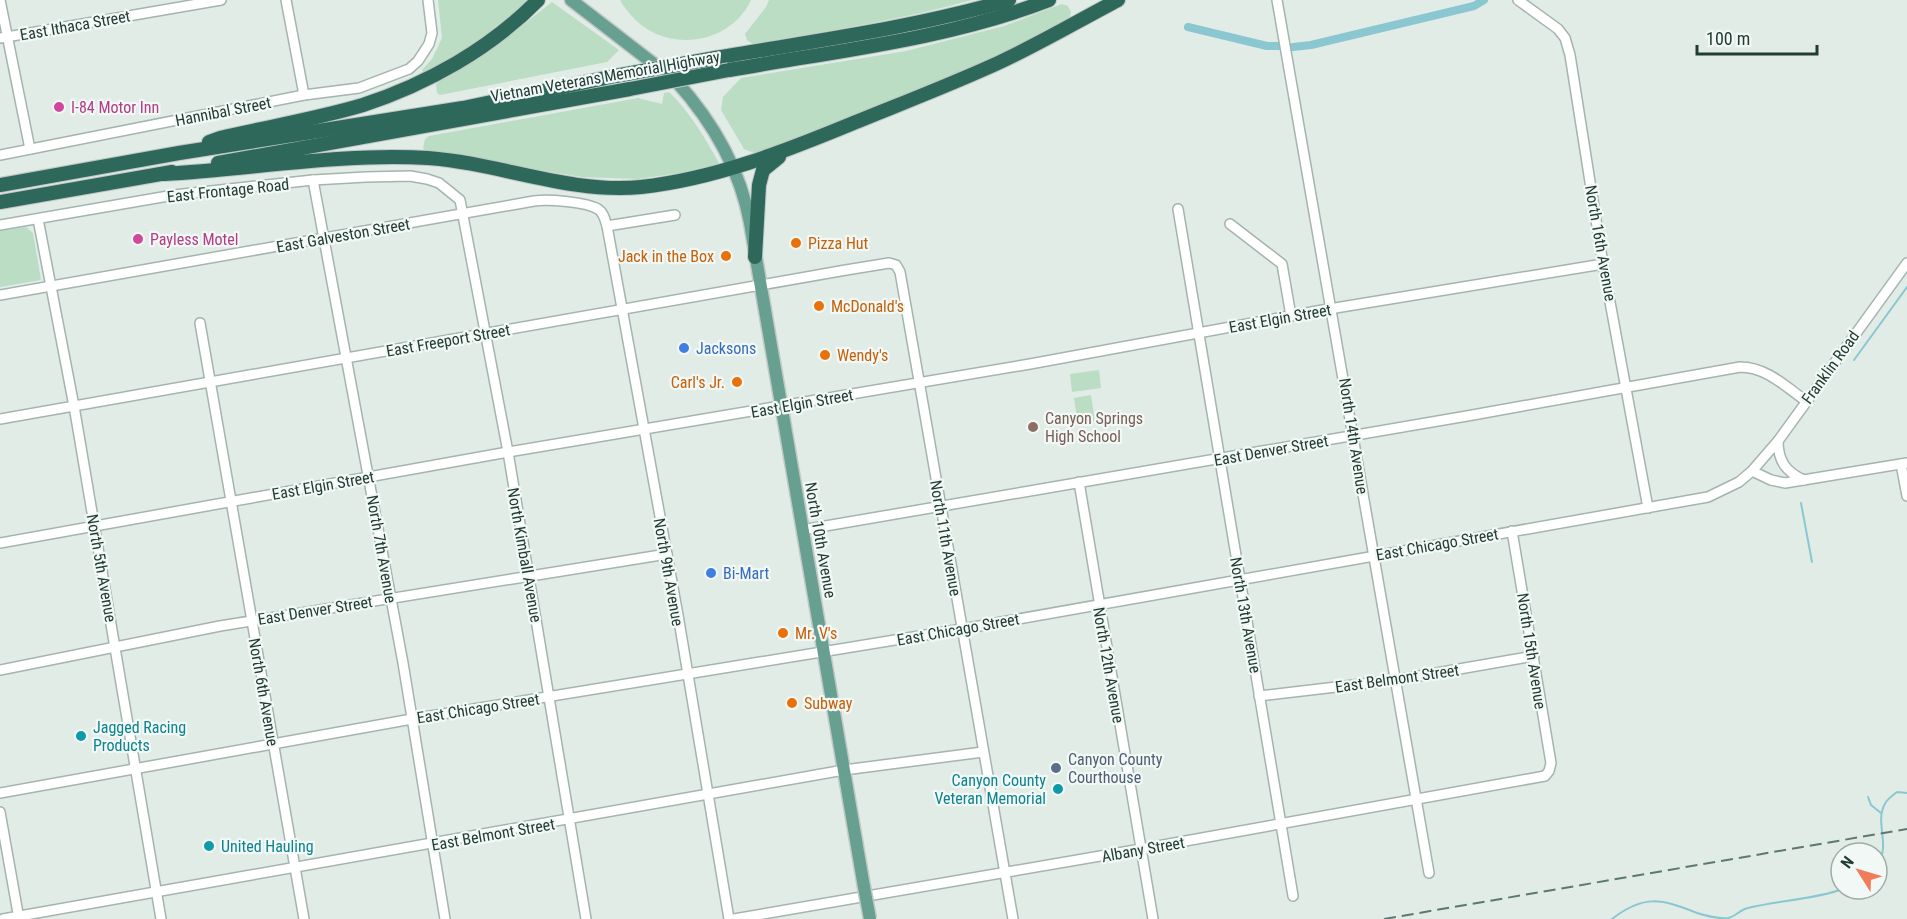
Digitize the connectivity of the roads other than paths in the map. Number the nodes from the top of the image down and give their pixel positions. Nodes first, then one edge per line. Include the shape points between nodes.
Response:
1 (0, 0) edge
2 (221, 0) edge
3 (286, 0) edge
4 (428, 0) edge
5 (538, 0) edge
6 (571, 0) edge
7 (1009, 0) edge
8 (1050, 0) edge
9 (1118, 0) edge
10 (1277, 0) edge
11 (1518, 0) edge
12 (4, 38) edge
13 (304, 95) junction
14 (793, 148) junction
15 (30, 150) junction
16 (179, 153) junction
17 (0, 155) edge
18 (734, 168) junction
19 (164, 174) junction
20 (314, 180) junction
21 (0, 185) edge
22 (454, 194) joint
23 (0, 202) edge
24 (1178, 209) dead end
25 (463, 214) junction
26 (675, 215) dead end
27 (38, 219) junction
28 (1230, 224) dead end
29 (0, 225) edge
30 (607, 226) junction
31 (326, 239) junction
32 (755, 257) junction
33 (1907, 263) edge
34 (1603, 264) junction
35 (896, 265) joint
36 (760, 285) junction
37 (51, 287) junction
38 (0, 295) edge
39 (621, 309) junction
40 (1330, 309) junction
41 (1291, 316) junction
42 (200, 324) dead end
43 (484, 333) junction
44 (1198, 333) junction
45 (346, 358) junction
46 (209, 382) junction
47 (919, 382) junction
48 (1628, 388) junction
49 (1806, 401) junction
50 (74, 406) junction
51 (781, 406) junction
52 (0, 419) edge
53 (643, 429) junction
54 (1354, 436) junction
55 (1778, 441) junction
56 (508, 452) junction
57 (1220, 459) junction
58 (1904, 464) edge
59 (1752, 471) junction
60 (369, 477) junction
61 (1805, 481) junction
62 (1079, 482) junction
63 (1907, 496) edge
64 (231, 501) junction
65 (939, 505) junction
66 (1648, 508) junction
67 (95, 526) junction
68 (802, 530) junction
69 (1512, 531) junction
70 (0, 543) edge
71 (667, 554) junction
72 (1373, 555) junction
73 (529, 576) junction
74 (1240, 578) junction
75 (390, 597) junction
76 (1098, 603) junction
77 (252, 620) junction
78 (962, 629) junction
79 (116, 648) junction
80 (823, 652) junction
81 (1534, 656) junction
82 (0, 670) edge
83 (687, 673) junction
84 (1396, 680) junction
85 (1259, 696) junction
86 (549, 697) junction
87 (412, 719) junction
88 (273, 745) junction
89 (983, 752) junction
90 (135, 769) junction
91 (844, 770) junction
92 (1549, 771) joint
93 (0, 793) edge
94 (708, 795) junction
95 (1417, 800) junction
96 (0, 812) edge
97 (570, 820) junction
98 (1281, 824) junction
99 (433, 844) junction
100 (1141, 849) junction
101 (295, 868) junction
102 (1005, 872) junction
103 (1429, 873) dead end
104 (156, 893) junction
105 (1293, 896) dead end
106 (18, 918) edge
107 (3, 919) edge
108 (161, 919) edge
109 (304, 919) edge
110 (445, 919) edge
111 (586, 919) edge
112 (729, 919) edge
113 (734, 919) edge
114 (870, 919) edge
115 (1013, 919) edge
116 (1153, 919) edge

1 - 12 street
2 - 12 street, East Ithaca Street
3 - 13 street
4 - 13 street, Hannibal Street via 432,33 429,44 409,69 359,88
5 - 16 highway via 480,48 391,95 330,114 220,138
6 - 18 main road, North 10th Avenue via 676,81 711,124
7 - 16 highway, Vietnam Veterans Memorial Highway, bridge via 910,25 615,76 463,108
8 - 19 highway, Vietnam Veterans Memorial Highway, bridge via 935,34
9 - 14 highway via 972,75
10 - 40 street, North 14th Avenue
11 - 34 street, North 16th Avenue via 1565,38
12 - 15 street
13 - 15 street, Hannibal Street
14 - 18 highway
14 - 32 highway via 768,165 760,177
15 - 17 street, Hannibal Street
16 - 21 highway
18 - 19 highway via 676,182 609,188 432,159 390,156
18 - 32 main road, North 10th Avenue via 747,207
19 - 23 highway
20 - 22 street, East Frontage Road via 410,176 439,183
20 - 27 street, East Frontage Road via 174,195
20 - 31 street, North 7th Avenue
22 - 25 street, North Kimball Avenue
24 - 44 street, North 13th Avenue
25 - 30 street, East Galveston Street via 540,200 561,201 597,208
25 - 31 street, East Galveston Street
25 - 43 street, North Kimball Avenue
26 - 30 street
27 - 29 street, East Frontage Road
27 - 37 street, North 5th Avenue
28 - 41 street via 1282,264
30 - 39 street, North 9th Avenue
31 - 37 street, East Galveston Street
31 - 45 street, North 7th Avenue
32 - 36 main road, North 10th Avenue
33 - 49 street, Franklin Road
34 - 40 street, East Elgin Street
34 - 48 street, North 16th Avenue
35 - 36 street, East Freeport Street
35 - 47 street, North 11th Avenue
36 - 39 street, East Freeport Street
36 - 51 main road, North 10th Avenue
37 - 38 street, East Galveston Street
37 - 50 street, North 5th Avenue
39 - 43 street, East Freeport Street
39 - 53 street, North 9th Avenue
40 - 41 street, East Elgin Street
40 - 54 street, North 14th Avenue
41 - 44 street, East Elgin Street
42 - 46 street, North 6th Avenue
43 - 45 street, East Freeport Street
43 - 56 street, North Kimball Avenue
44 - 47 street, East Elgin Street
44 - 57 street, North 13th Avenue
45 - 46 street, East Freeport Street
45 - 60 street, North 7th Avenue
46 - 50 street, East Freeport Street
46 - 64 street, North 6th Avenue
47 - 51 street, East Elgin Street
47 - 65 street, North 11th Avenue
48 - 49 street, East Denver Street via 1740,366 1764,371
48 - 54 street, East Denver Street
48 - 66 street, North 16th Avenue
49 - 55 street, Franklin Road
50 - 52 street, East Freeport Street
50 - 67 street, North 5th Avenue
51 - 53 street, East Elgin Street
51 - 68 main road, North 10th Avenue
53 - 56 street, East Elgin Street
53 - 71 street, North 9th Avenue
54 - 57 street, East Denver Street
54 - 72 street, North 14th Avenue
55 - 59 street, Franklin Road
55 - 61 street via 1778,452 1787,470
56 - 60 street, East Elgin Street
56 - 73 street, North Kimball Avenue
57 - 62 street, East Denver Street
57 - 74 street, North 13th Avenue
58 - 61 street
58 - 63 street
59 - 61 street via 1785,483
59 - 66 street, East Chicago Street via 1708,497
60 - 64 street, East Elgin Street
60 - 75 street, North 7th Avenue
62 - 65 street, East Denver Street
62 - 76 street, North 12th Avenue
64 - 67 street, East Elgin Street
64 - 77 street, North 6th Avenue
65 - 68 street, East Denver Street
65 - 78 street, North 11th Avenue
66 - 69 street, East Chicago Street
67 - 70 street, East Elgin Street
67 - 79 street, North 5th Avenue
68 - 80 main road, North 10th Avenue
69 - 72 street, East Chicago Street
69 - 81 street, North 15th Avenue
71 - 73 street, East Denver Street
71 - 83 street, North 9th Avenue
72 - 74 street, East Chicago Street
72 - 84 street, North 14th Avenue
73 - 75 street, East Denver Street
73 - 86 street, North Kimball Avenue
74 - 76 street, East Chicago Street
74 - 85 street, North 13th Avenue
75 - 77 street, East Denver Street
75 - 87 street, North 7th Avenue
76 - 78 street, East Chicago Street
76 - 100 street, North 12th Avenue
77 - 79 street, East Denver Street
77 - 88 street, North 6th Avenue
78 - 80 street, East Chicago Street
78 - 89 street, North 11th Avenue
79 - 82 street, East Denver Street
79 - 90 street, North 5th Avenue
80 - 83 street, East Chicago Street
80 - 91 main road, North 10th Avenue
81 - 84 street, East Belmont Street
81 - 92 street, North 15th Avenue
83 - 86 street, East Chicago Street
83 - 94 street, North 9th Avenue
84 - 85 street, East Belmont Street
84 - 95 street, North 14th Avenue
85 - 98 street, North 13th Avenue
86 - 87 street, East Chicago Street
86 - 97 street, North Kimball Avenue
87 - 88 street, East Chicago Street
87 - 99 street, North 7th Avenue
88 - 90 street, East Chicago Street
88 - 101 street, North 6th Avenue
89 - 91 street, East Belmont Street
89 - 102 street, North 11th Avenue
90 - 93 street, East Chicago Street
90 - 104 street, North 5th Avenue
91 - 94 street, East Belmont Street
91 - 114 main road, North 10th Avenue, bridge
92 - 95 street, Albany Street via 1545,776
94 - 97 street, East Belmont Street
94 - 112 street, North 9th Avenue
95 - 98 street, Albany Street
95 - 103 street, North 14th Avenue
96 - 106 street
97 - 99 street, East Belmont Street
97 - 111 street, North Kimball Avenue
98 - 100 street, Albany Street
98 - 105 street, North 13th Avenue
99 - 101 street, East Belmont Street
99 - 110 street, North 7th Avenue
100 - 102 street, Albany Street
100 - 116 street, North 12th Avenue
101 - 104 street, East Belmont Street
101 - 109 street, North 6th Avenue
102 - 113 street, Albany Street
102 - 115 street, North 11th Avenue
104 - 106 street, East Belmont Street
104 - 108 street, North 5th Avenue
106 - 107 street, East Belmont Street

